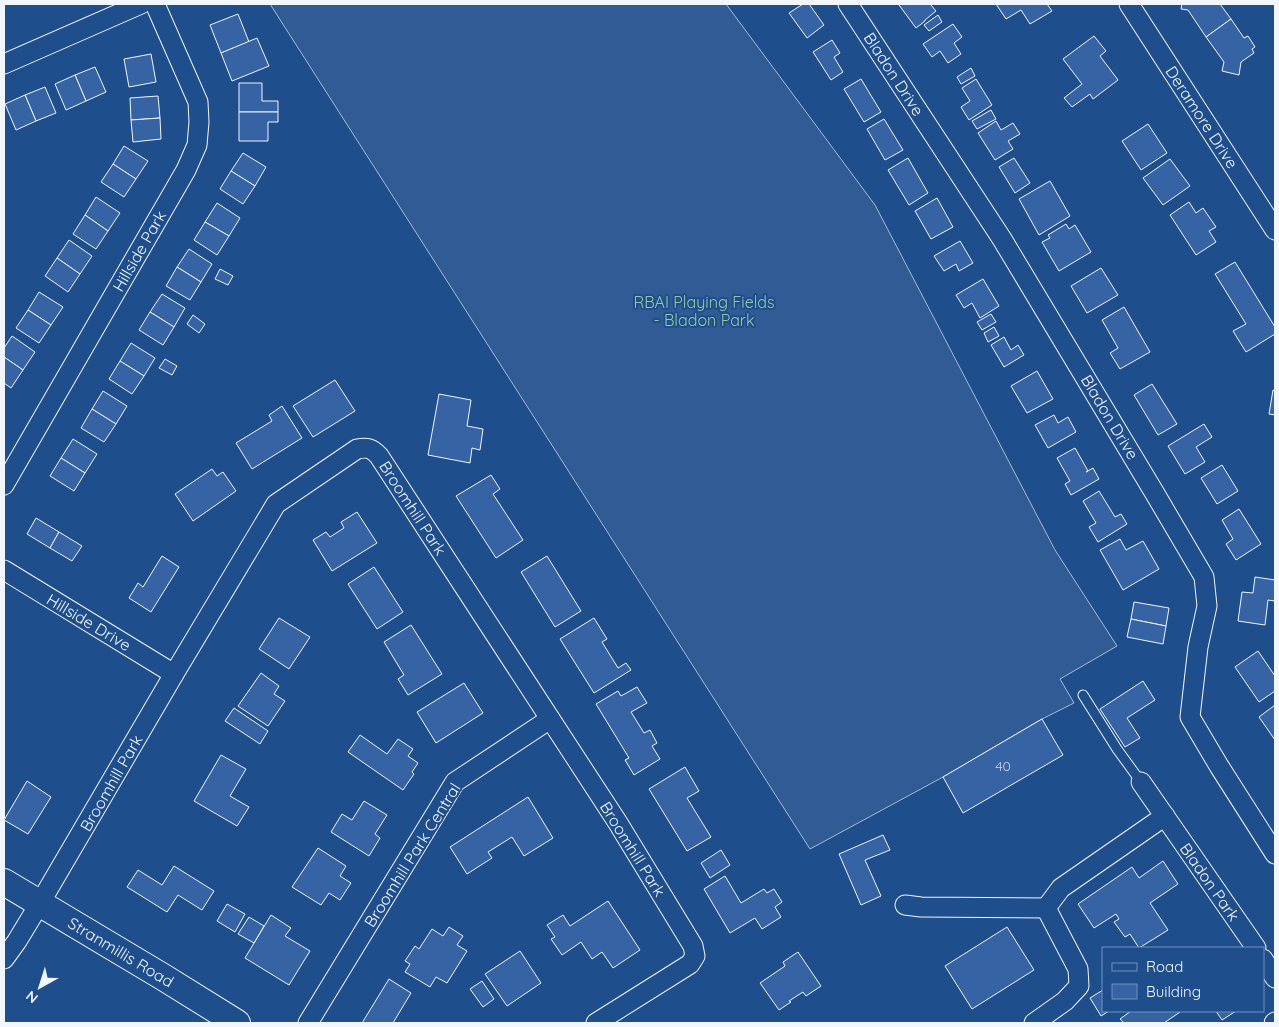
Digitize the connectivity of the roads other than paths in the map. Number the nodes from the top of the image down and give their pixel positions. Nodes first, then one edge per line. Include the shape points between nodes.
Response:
1 (141, 4) edge
2 (155, 4) edge
3 (848, 4) edge
4 (1129, 4) edge
5 (4, 64) edge
6 (1275, 230) edge
7 (4, 485) edge
8 (4, 570) edge
9 (174, 674) junction
10 (1083, 695) dead end
11 (550, 719) junction
12 (1141, 782) joint
13 (1165, 816) junction
14 (1275, 854) edge
15 (4, 882) edge
16 (40, 903) junction
17 (905, 905) dead end
18 (1046, 908) junction
19 (1255, 947) edge
20 (4, 958) edge
21 (1264, 961) edge
22 (1275, 978) edge
23 (237, 1023) edge
24 (308, 1023) edge
25 (596, 1023) edge
26 (1034, 1023) edge

1 - 5 street
2 - 7 street, Hillside Park via 198,102 200,122 196,146 186,170
3 - 14 street, Bladon Drive via 1002,239 1204,577 1207,606 1198,647 1190,717
4 - 6 street, Deramore Drive
8 - 9 street, Hillside Drive
9 - 11 street, Broomhill Park via 276,504 357,449 365,447 373,449 379,456
9 - 16 street, Broomhill Park
10 - 12 lane
11 - 24 street, Broomhill Park Central via 455,782
11 - 25 street, Broomhill Park via 688,937 695,956 690,964
12 - 13 street, Bladon Park
13 - 18 street via 1061,888
13 - 19 street, Bladon Park
15 - 16 street, Stranmillis Road
16 - 20 street, Broomhill Park
16 - 23 street, Stranmillis Road
17 - 18 street
18 - 26 street via 1078,969 1079,986 1065,1001
21 - 22 street

